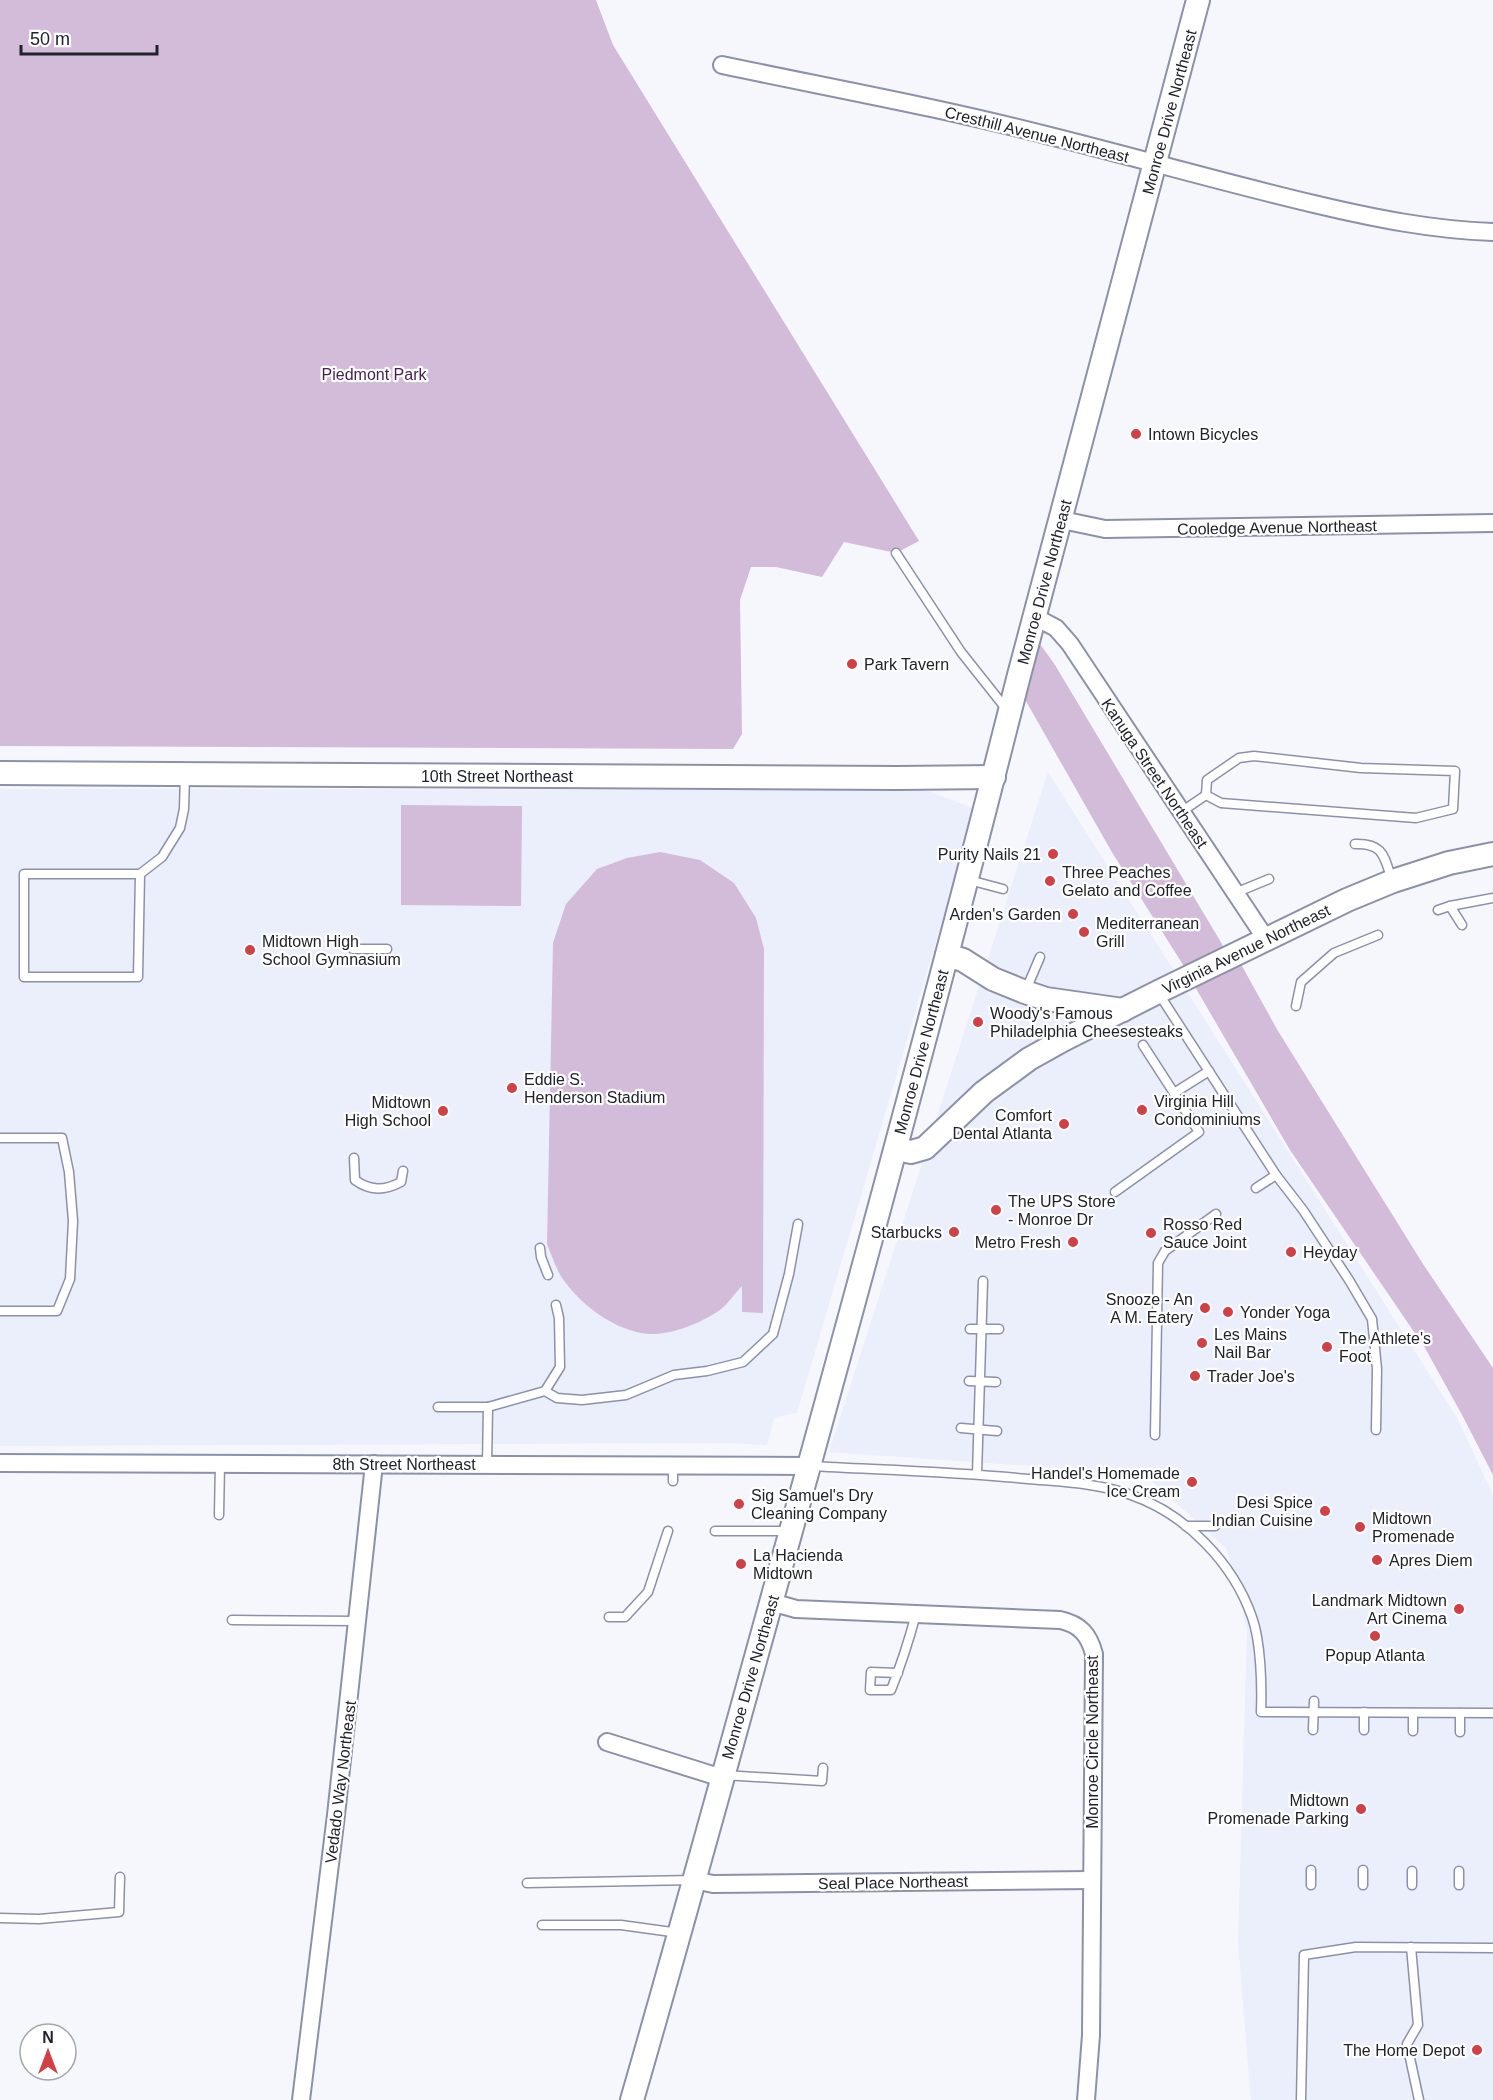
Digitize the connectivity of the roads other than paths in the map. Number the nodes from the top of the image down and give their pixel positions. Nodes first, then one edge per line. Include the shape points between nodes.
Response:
1 (1198, 0) edge
2 (722, 65) dead end
3 (1155, 163) junction
4 (1493, 232) edge
5 (1062, 520) junction
6 (1493, 523) edge
7 (896, 553) dead end
8 (1035, 617) junction
9 (1009, 713) junction
10 (0, 773) edge
11 (185, 775) junction
12 (994, 777) junction
13 (1206, 795) junction
14 (1181, 812) junction
15 (1356, 844) dead end
16 (1493, 854) edge
17 (140, 874) junction
18 (967, 879) junction
19 (1269, 879) dead end
20 (1393, 880) junction
21 (1003, 889) dead end
22 (1235, 893) junction
23 (1493, 898) edge
24 (1450, 906) junction
25 (1438, 910) dead end
26 (1462, 925) dead end
27 (1378, 935) dead end
28 (1266, 939) junction
29 (353, 949) dead end
30 (387, 949) dead end
31 (947, 955) junction
32 (1040, 957) dead end
33 (1025, 992) junction
34 (1158, 992) junction
35 (1296, 1006) dead end
36 (1123, 1010) junction
37 (1143, 1045) dead end
38 (1209, 1071) junction
39 (1174, 1093) junction
40 (0, 1138) edge
41 (896, 1149) junction
42 (354, 1158) dead end
43 (403, 1171) dead end
44 (1276, 1175) junction
45 (1256, 1188) dead end
46 (1115, 1192) dead end
47 (1216, 1214) dead end
48 (798, 1224) dead end
49 (540, 1248) dead end
50 (548, 1275) dead end
51 (983, 1281) dead end
52 (556, 1305) dead end
53 (0, 1311) edge
54 (970, 1329) dead end
55 (981, 1329) junction
56 (999, 1329) dead end
57 (969, 1381) dead end
58 (980, 1381) junction
59 (996, 1382) dead end
60 (545, 1391) junction
61 (438, 1407) dead end
62 (488, 1407) junction
63 (961, 1428) dead end
64 (980, 1430) junction
65 (1376, 1430) dead end
66 (997, 1431) dead end
67 (1155, 1435) dead end
68 (0, 1463) edge
69 (220, 1464) junction
70 (374, 1464) junction
71 (488, 1465) junction
72 (809, 1466) junction
73 (977, 1474) junction
74 (219, 1515) dead end
75 (1186, 1526) junction
76 (1215, 1526) dead end
77 (668, 1531) dead end
78 (715, 1532) dead end
79 (791, 1532) junction
80 (771, 1602) junction
81 (916, 1614) junction
82 (609, 1617) dead end
83 (232, 1620) dead end
84 (358, 1622) junction
85 (898, 1673) dead end
86 (1314, 1701) dead end
87 (1314, 1712) junction
88 (1364, 1712) junction
89 (1413, 1713) junction
90 (1460, 1713) junction
91 (1493, 1713) edge
92 (1313, 1730) dead end
93 (1364, 1730) dead end
94 (1413, 1731) dead end
95 (1460, 1732) dead end
96 (607, 1742) dead end
97 (823, 1768) dead end
98 (722, 1777) junction
99 (1311, 1870) dead end
100 (1363, 1870) dead end
101 (1412, 1871) dead end
102 (1459, 1871) dead end
103 (120, 1876) dead end
104 (694, 1880) junction
105 (1092, 1880) junction
106 (527, 1883) dead end
107 (1311, 1885) dead end
108 (1363, 1885) dead end
109 (1412, 1885) dead end
110 (1459, 1885) dead end
111 (0, 1918) edge
112 (542, 1925) dead end
113 (679, 1933) junction
114 (1411, 1947) junction
115 (1493, 1948) edge
116 (631, 2099) edge
117 (301, 2100) edge
118 (1086, 2100) edge
119 (1301, 2100) edge
120 (1419, 2100) edge

1 - 3 main road, Monroe Drive Northeast
2 - 3 street, Cresthill Avenue Northeast via 964,116
3 - 4 street, Cresthill Avenue Northeast via 1368,216
3 - 5 main road, Monroe Drive Northeast
5 - 6 street, Cooledge Avenue Northeast via 1106,530
5 - 8 main road, Monroe Drive Northeast
7 - 9 lane via 961,651
8 - 9 main road, Monroe Drive Northeast
8 - 14 street, Kanuga Street Northeast via 1056,628 1070,644
9 - 12 main road, Monroe Drive Northeast
10 - 11 main road, 10th Street Northeast
11 - 12 main road, 10th Street Northeast
11 - 17 lane via 180,828 162,857
12 - 18 main road, Monroe Drive Northeast
13 - 13 lane via 1221,803 1416,818 1453,809 1455,771 1361,768 1254,756 1239,759 1207,780
13 - 14 lane
14 - 22 street, Kanuga Street Northeast
15 - 20 lane via 1375,846 1383,853
16 - 20 main road, Virginia Avenue Northeast
17 - 17 lane via 24,874 24,977 138,977
18 - 21 lane
18 - 31 main road, Monroe Drive Northeast
19 - 22 lane
20 - 28 main road, Virginia Avenue Northeast
22 - 28 street, Kanuga Street Northeast
23 - 24 lane
24 - 25 lane
24 - 26 lane
27 - 35 lane via 1334,953 1302,982
28 - 34 main road, Virginia Avenue Northeast
29 - 30 lane
31 - 33 main road
31 - 41 main road, Monroe Drive Northeast
32 - 33 lane
33 - 36 main road via 1046,999
34 - 36 main road, Virginia Avenue Northeast
34 - 38 lane
36 - 41 main road, Virginia Avenue Northeast via 1029,1059 984,1092 925,1148 911,1152
37 - 39 lane
38 - 39 lane
38 - 44 lane
39 - 46 lane via 1198,1132
40 - 53 lane via 62,1138 73,1221 70,1279 57,1311
41 - 72 main road, Monroe Drive Northeast
42 - 43 lane via 354,1180 366,1188 390,1188 401,1182
44 - 45 lane
44 - 65 lane via 1346,1274 1372,1319 1377,1369
47 - 67 lane via 1165,1251 1158,1263
48 - 60 lane via 773,1334 743,1362 674,1375 626,1395 582,1400 557,1398
49 - 50 lane
51 - 55 lane
52 - 60 lane via 560,1367
54 - 55 lane
55 - 56 lane
55 - 58 lane
57 - 58 lane
58 - 59 lane
58 - 64 lane
60 - 62 lane
61 - 62 lane
62 - 71 lane
63 - 64 lane
64 - 66 lane
64 - 73 lane
68 - 69 street, 8th Street Northeast
69 - 70 street, 8th Street Northeast
69 - 74 lane
70 - 71 street, 8th Street Northeast
70 - 84 street, Vedado Way Northeast
71 - 72 street, 8th Street Northeast via 673,1473
72 - 73 lane
72 - 79 main road, Monroe Drive Northeast
73 - 75 lane via 1086,1484 1132,1495 1175,1516
75 - 76 lane
75 - 87 lane via 1210,1546 1236,1583 1253,1618 1260,1659 1261,1712
77 - 82 lane via 648,1593 625,1617
78 - 79 lane
79 - 80 main road, Monroe Drive Northeast
80 - 81 street, Monroe Circle Northeast via 796,1609
80 - 98 main road, Monroe Drive Northeast
81 - 85 lane
81 - 105 street, Monroe Circle Northeast via 1060,1620 1081,1628 1091,1641
83 - 84 lane
84 - 117 street, Vedado Way Northeast
86 - 87 lane
87 - 88 lane
87 - 92 lane
88 - 89 lane
88 - 93 lane
89 - 90 lane
89 - 94 lane
90 - 91 lane
90 - 95 lane
96 - 98 street
97 - 98 lane via 822,1784
98 - 104 main road, Monroe Drive Northeast
99 - 107 lane
100 - 108 lane
101 - 109 lane
102 - 110 lane
103 - 111 lane via 119,1912
104 - 105 street, Seal Place Northeast via 713,1884
104 - 106 lane
104 - 113 main road, Monroe Drive Northeast
105 - 118 street, Monroe Circle Northeast via 1091,2035
112 - 113 lane via 621,1925
113 - 116 main road, Monroe Drive Northeast
114 - 115 lane
114 - 119 lane via 1356,1947 1304,1955
114 - 120 lane via 1418,2025 1407,2044

